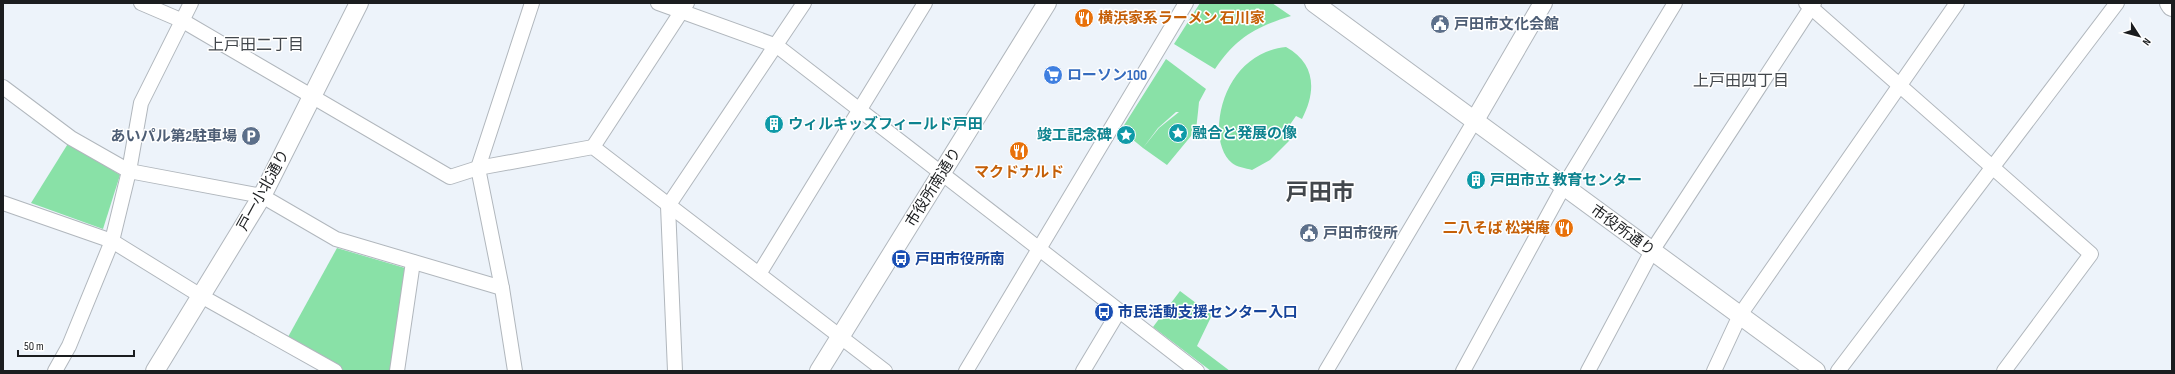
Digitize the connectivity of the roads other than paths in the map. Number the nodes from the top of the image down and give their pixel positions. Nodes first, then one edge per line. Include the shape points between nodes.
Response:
1 (141, 3) edge
2 (191, 3) edge
3 (359, 3) edge
4 (532, 3) edge
5 (658, 3) edge
6 (804, 3) edge
7 (925, 3) edge
8 (1047, 3) edge
9 (1186, 3) edge
10 (1314, 3) edge
11 (1543, 3) edge
12 (1675, 3) edge
13 (1957, 3) edge
14 (2117, 3) edge
15 (2170, 3) edge
16 (1810, 4) edge
17 (2172, 6) edge
18 (685, 7) edge
19 (183, 21) junction
20 (777, 46) junction
21 (1899, 85) junction
22 (3, 87) edge
23 (313, 96) junction
24 (860, 111) junction
25 (1475, 120) junction
26 (593, 147) junction
27 (1994, 167) junction
28 (478, 168) junction
29 (129, 171) junction
30 (941, 173) junction
31 (1564, 186) junction
32 (262, 196) junction
33 (3, 203) edge
34 (668, 206) junction
35 (112, 240) junction
36 (1040, 250) junction
37 (1652, 250) junction
38 (413, 262) junction
39 (759, 274) junction
40 (502, 288) junction
41 (202, 296) junction
42 (1119, 311) junction
43 (1740, 315) junction
44 (840, 338) junction
45 (55, 371) edge
46 (155, 371) edge
47 (335, 371) edge
48 (397, 371) edge
49 (515, 371) edge
50 (675, 371) edge
51 (819, 371) edge
52 (885, 371) edge
53 (966, 371) edge
54 (1083, 371) edge
55 (1196, 371) edge
56 (1326, 371) edge
57 (1463, 371) edge
58 (1588, 371) edge
59 (1714, 371) edge
60 (1816, 371) edge
61 (1838, 371) edge
62 (2004, 371) edge

1 - 19 street
2 - 19 street
3 - 23 street, 戸一小北通り
4 - 28 street
5 - 18 street
6 - 20 street
7 - 24 street
8 - 30 street, 市役所南通り
9 - 36 street
10 - 25 street, 市役所通り
11 - 25 street
12 - 31 street
13 - 21 street
14 - 27 street
15 - 17 main road
16 - 21 street
16 - 37 street
18 - 20 street
18 - 26 street
19 - 23 street
19 - 29 street via 141,103
20 - 24 street
20 - 34 street
21 - 27 street
21 - 43 street
22 - 29 street via 71,138
23 - 28 street via 450,177
23 - 32 street, 戸一小北通り
24 - 30 street
24 - 39 street
25 - 31 street, 市役所通り
25 - 56 street
26 - 28 street
26 - 34 street
27 - 61 street
27 - 62 street via 2092,254
28 - 40 street
29 - 32 street
29 - 35 street
30 - 36 street
30 - 44 street, 市役所南通り
31 - 37 street, 市役所通り
31 - 57 street
32 - 38 street via 336,239
32 - 41 street, 戸一小北通り
33 - 35 street
34 - 39 street
34 - 50 street
35 - 41 street
35 - 45 street via 69,346
36 - 42 street
36 - 53 street
37 - 43 street, 市役所通り
37 - 58 street
38 - 40 street
38 - 48 street
39 - 44 street
40 - 49 street
41 - 46 street, 戸一小北通り
41 - 47 street
42 - 54 street
42 - 55 street
43 - 59 street
43 - 60 street, 市役所通り
44 - 51 street, 市役所南通り
44 - 52 street

